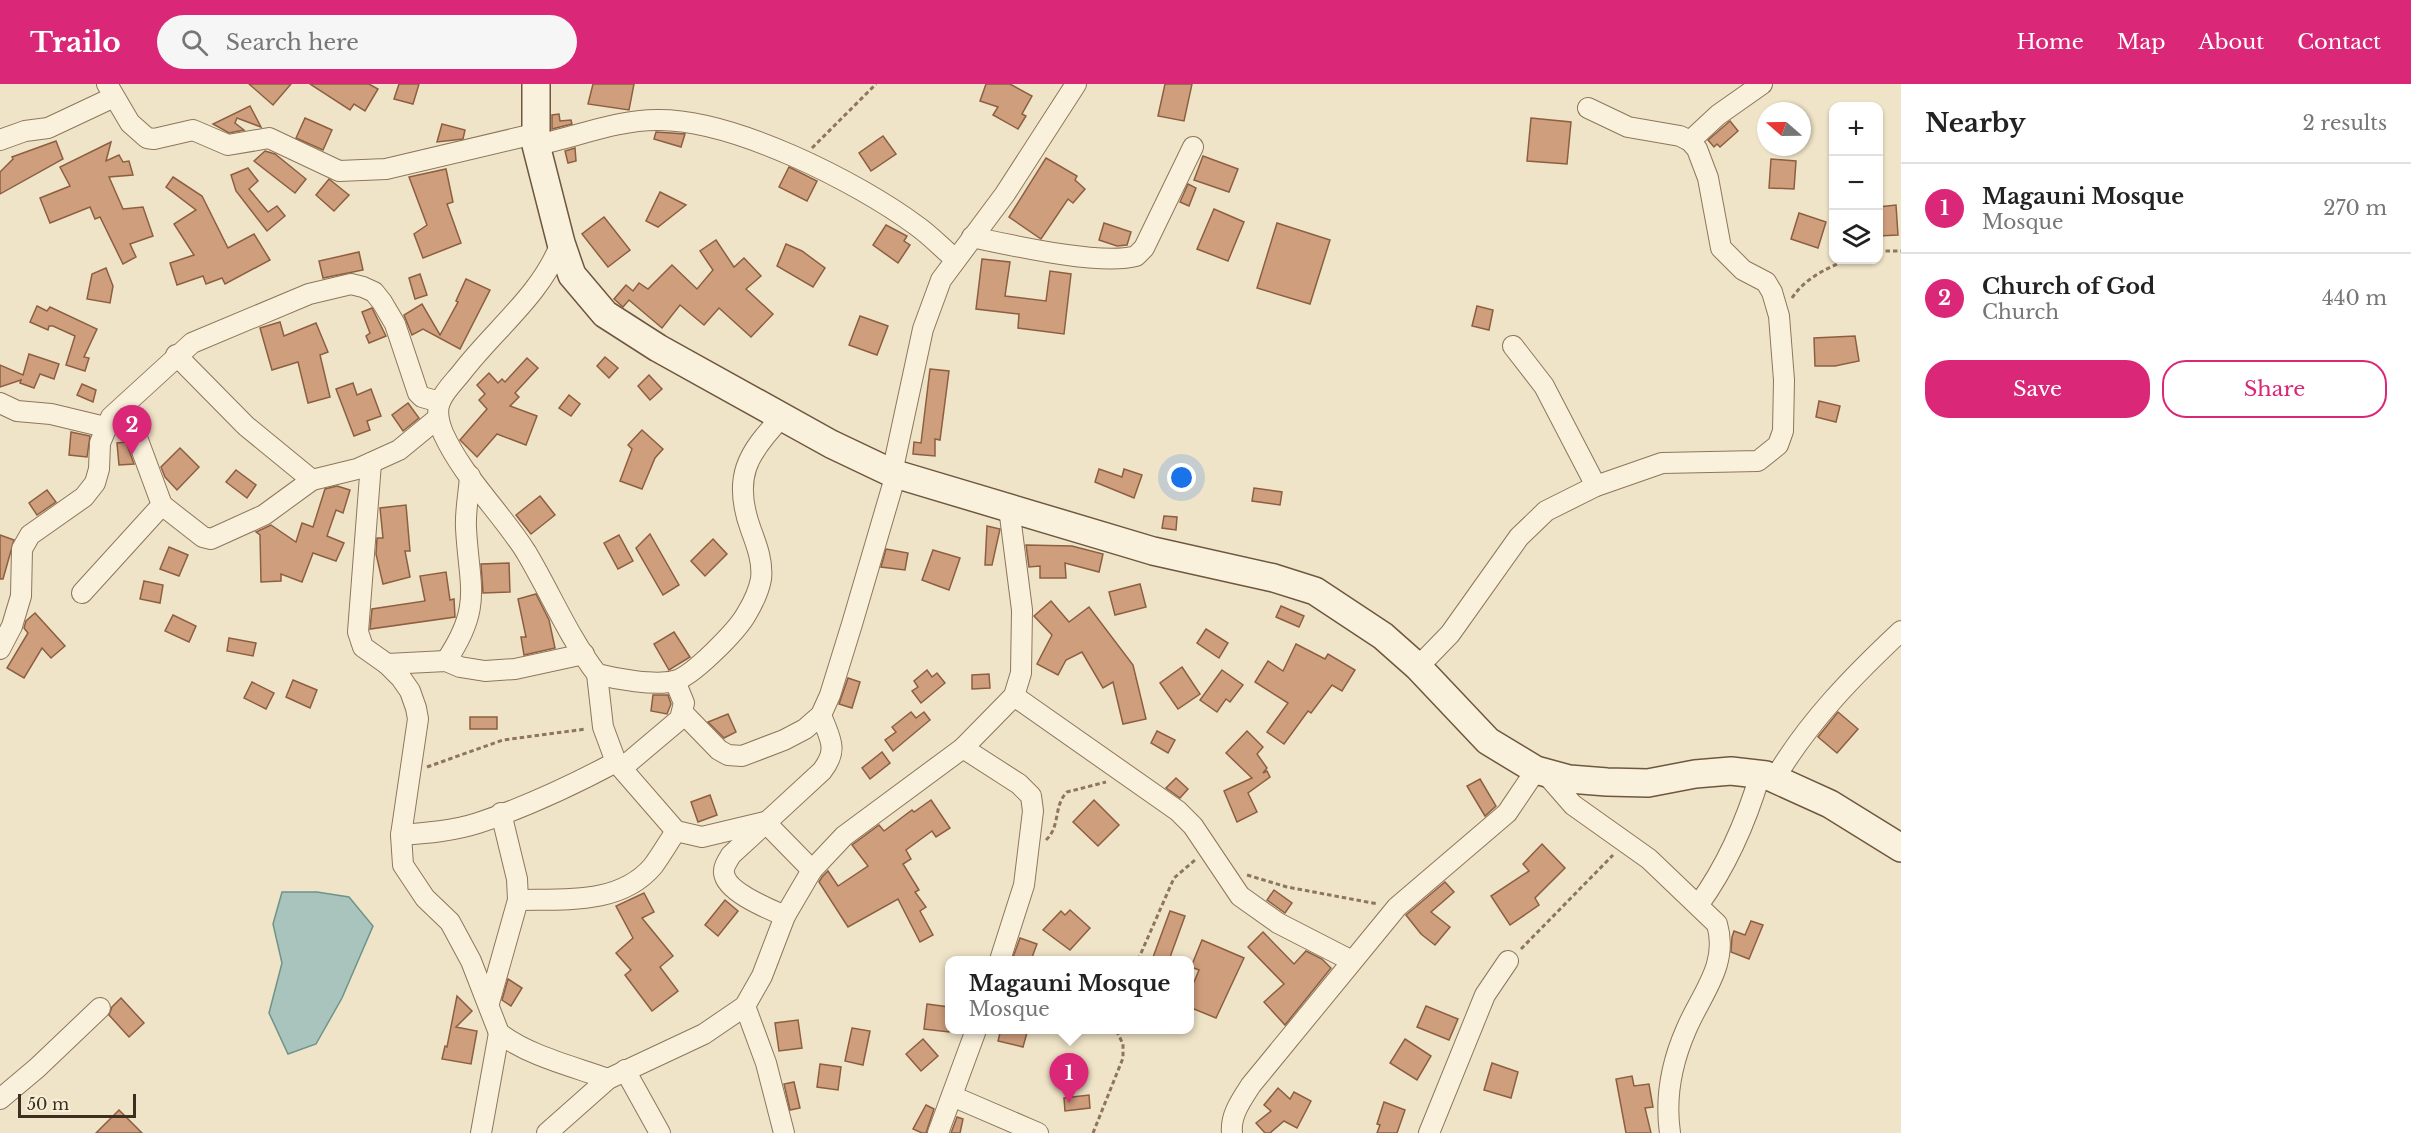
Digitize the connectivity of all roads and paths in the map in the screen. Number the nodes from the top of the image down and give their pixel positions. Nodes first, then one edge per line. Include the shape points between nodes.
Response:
1 (536, 84) edge
2 (876, 84) edge
3 (1076, 84) edge
4 (1762, 84) edge
5 (111, 90) edge
6 (1588, 108) dead end
7 (0, 140) edge
8 (535, 140) junction
9 (1690, 141) junction
10 (1193, 147) dead end
11 (801, 160) junction
12 (972, 237) junction
13 (561, 243) junction
14 (1883, 251) edge
15 (1901, 251) edge
16 (955, 259) junction
17 (1837, 264) edge
18 (1779, 316) junction
19 (1513, 346) dead end
20 (176, 355) junction
21 (0, 403) edge
22 (124, 405) junction
23 (439, 410) junction
24 (783, 416) junction
25 (105, 427) junction
26 (371, 463) junction
27 (894, 473) junction
28 (470, 476) junction
29 (312, 480) junction
30 (1596, 486) junction
31 (162, 505) junction
32 (1009, 508) junction
33 (82, 593) dead end
34 (1901, 631) edge
35 (0, 649) edge
36 (584, 654) junction
37 (446, 661) junction
38 (387, 664) junction
39 (1418, 667) junction
40 (597, 674) junction
41 (675, 681) junction
42 (1014, 696) junction
43 (683, 712) junction
44 (821, 715) junction
45 (603, 727) junction
46 (963, 748) junction
47 (619, 765) junction
48 (1122, 771) junction
49 (1540, 772) junction
50 (409, 775) junction
51 (1767, 777) junction
52 (501, 813) junction
53 (765, 822) junction
54 (676, 831) junction
55 (401, 835) junction
56 (1625, 843) junction
57 (1901, 848) edge
58 (1210, 849) junction
59 (1027, 859) junction
60 (1223, 868) junction
61 (812, 870) junction
62 (518, 900) junction
63 (1699, 904) junction
64 (1397, 907) junction
65 (785, 916) junction
66 (1001, 956) edge
67 (1140, 956) edge
68 (1352, 961) junction
69 (1509, 961) joint
70 (489, 1003) junction
71 (745, 1006) junction
72 (100, 1008) dead end
73 (499, 1033) junction
74 (974, 1034) edge
75 (1118, 1034) edge
76 (616, 1075) junction
77 (952, 1096) junction
78 (0, 1099) edge
79 (1226, 1130) edge
80 (481, 1133) edge
81 (547, 1133) edge
82 (660, 1133) edge
83 (784, 1133) edge
84 (938, 1133) edge
85 (1038, 1133) edge
86 (1093, 1133) edge
87 (1429, 1133) edge
88 (1670, 1133) edge

1 - 8 street
2 - 11 path
3 - 12 street
4 - 9 street via 1718,115
5 - 7 street via 48,128
5 - 8 street via 130,123 147,138 193,130 228,145 269,138 339,171 386,169
6 - 9 street via 1628,127
8 - 11 street via 628,122 678,120 717,128
8 - 13 street
9 - 18 street via 1708,178 1721,248 1743,270 1766,282
10 - 12 street via 1144,248 1136,256 1050,252
11 - 16 street via 918,226
12 - 16 street
13 - 23 street via 543,279 479,350
13 - 24 street via 572,275 604,314
14 - 15 path
16 - 27 street via 930,305
17 - 18 path via 1798,289
18 - 30 street via 1784,431 1778,445 1758,461 1662,463
19 - 30 street via 1544,386
20 - 22 street
20 - 23 street via 192,343 265,311 309,294 351,284 374,292 382,302 395,324 418,393
20 - 29 street via 246,426
21 - 25 street via 17,411 51,414
22 - 25 street
22 - 31 street
23 - 26 street via 399,450
23 - 28 street via 442,432
24 - 27 street
24 - 41 street via 749,456 744,476 743,499 762,563 756,593 747,615 720,645
25 - 35 street via 95,483 84,497 30,536 22,549 21,596
26 - 29 street
26 - 38 street via 358,632 363,647
27 - 32 street
27 - 44 street via 849,634
28 - 36 street via 525,551
28 - 37 street via 465,525 472,593 469,619
29 - 31 street via 264,515 211,539
30 - 39 street via 1530,523 1450,634
31 - 33 street
32 - 39 street via 1153,551 1315,591 1361,620
32 - 42 street via 1022,610 1022,673
34 - 51 street via 1843,686
36 - 37 street via 515,669 484,671
36 - 40 street
37 - 38 street
38 - 50 street via 410,691 416,708 418,720
39 - 49 street via 1488,741
40 - 41 street
40 - 45 street
41 - 43 street via 684,703
42 - 46 street
42 - 48 street
43 - 44 street via 719,750 742,756 784,740
43 - 47 street via 659,738
44 - 53 street via 832,742 832,758
45 - 47 street
45 - 50 path via 503,740
46 - 59 street via 1031,796
46 - 61 street via 844,836
47 - 52 street via 539,802
47 - 54 street
48 - 58 street via 1178,811
48 - 59 path via 1106,783 1067,792 1058,806 1054,831
49 - 51 street via 1569,779 1648,783 1731,771
49 - 56 street via 1573,805
49 - 64 street via 1507,813
50 - 55 street
51 - 57 street via 1830,804
51 - 63 street via 1716,880
52 - 55 street via 448,830
52 - 62 street via 517,879
53 - 54 street via 702,837
53 - 61 street
53 - 65 street via 731,855 724,874 742,894
54 - 62 street via 652,867 625,886 596,898
55 - 70 street via 403,865 425,898 450,921
56 - 63 street
56 - 69 path
58 - 60 street
58 - 67 path via 1174,878
59 - 66 street via 1019,901
60 - 64 path via 1287,887
60 - 68 street via 1240,896 1278,923
61 - 65 street
62 - 70 street
63 - 88 street via 1717,924 1721,955 1716,973 1685,1031 1670,1081
64 - 68 street
65 - 71 street via 762,976
68 - 79 street via 1251,1084
69 - 87 street via 1485,995
70 - 73 street
71 - 76 street via 704,1034
71 - 83 street via 766,1063
72 - 78 street
73 - 76 street via 549,1058
73 - 80 street
74 - 77 street
75 - 86 path via 1123,1058
76 - 81 street
76 - 82 street
77 - 84 street
77 - 85 street

